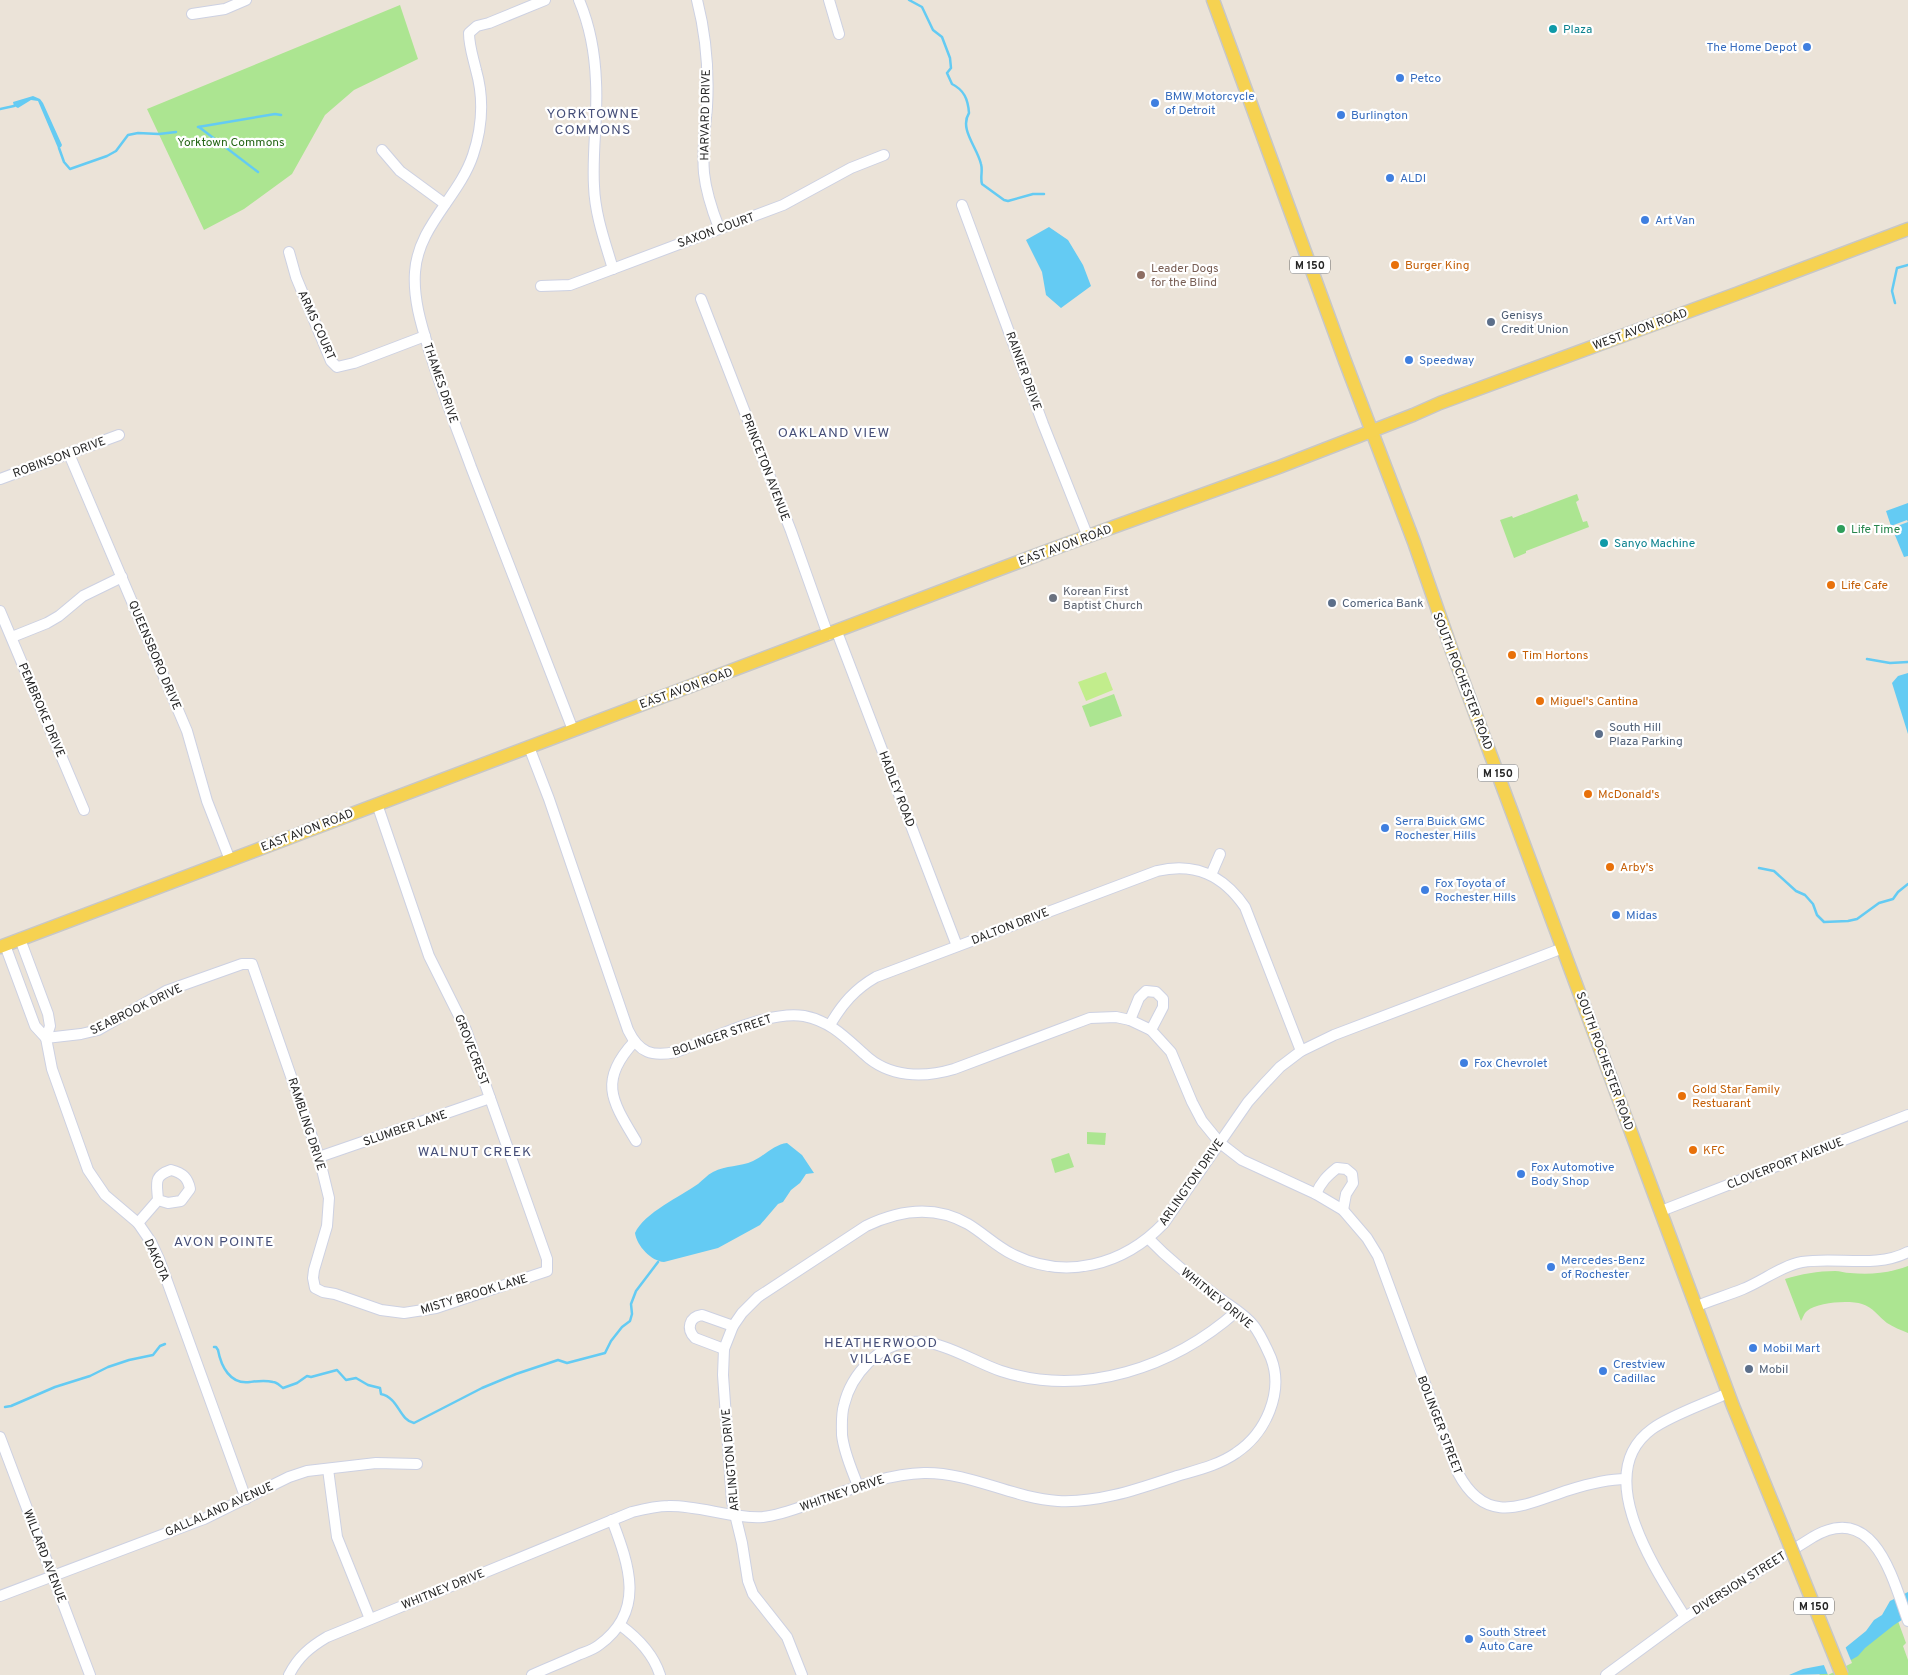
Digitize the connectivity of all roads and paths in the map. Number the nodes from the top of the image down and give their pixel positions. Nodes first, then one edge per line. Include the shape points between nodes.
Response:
1 (246, 0) edge
2 (545, 0) edge
3 (579, 0) edge
4 (697, 0) edge
5 (830, 0) edge
6 (1213, 0) edge
7 (192, 14) dead end
8 (839, 34) dead end
9 (382, 150) dead end
10 (884, 155) dead end
11 (445, 204) junction
12 (962, 205) dead end
13 (719, 228) junction
14 (1908, 229) edge
15 (289, 252) dead end
16 (613, 269) junction
17 (540, 286) dead end
18 (700, 299) dead end
19 (425, 336) junction
20 (1372, 431) junction
21 (119, 435) dead end
22 (69, 454) junction
23 (0, 479) edge
24 (1088, 536) junction
25 (122, 578) junction
26 (0, 611) edge
27 (833, 633) junction
28 (12, 637) junction
29 (572, 730) junction
30 (529, 747) junction
31 (377, 804) junction
32 (84, 810) dead end
33 (1220, 854) dead end
34 (230, 860) junction
35 (1210, 875) junction
36 (20, 939) junction
37 (3, 946) edge
38 (957, 946) junction
39 (1563, 948) junction
40 (252, 964) joint
41 (1130, 1020) junction
42 (830, 1025) junction
43 (1151, 1030) junction
44 (46, 1038) junction
45 (634, 1042) junction
46 (1300, 1050) junction
47 (490, 1098) junction
48 (1908, 1115) edge
49 (636, 1141) dead end
50 (1220, 1143) junction
51 (319, 1157) junction
52 (1316, 1194) junction
53 (158, 1200) dead end
54 (1343, 1210) junction
55 (1661, 1211) junction
56 (138, 1223) junction
57 (1149, 1239) junction
58 (1908, 1252) edge
59 (547, 1271) joint
60 (315, 1288) joint
61 (1697, 1306) junction
62 (1237, 1311) junction
63 (733, 1326) junction
64 (724, 1349) junction
65 (1728, 1393) junction
66 (0, 1437) edge
67 (416, 1464) dead end
68 (328, 1469) junction
69 (1626, 1479) junction
70 (858, 1486) junction
71 (246, 1499) junction
72 (734, 1514) junction
73 (612, 1520) junction
74 (52, 1576) junction
75 (0, 1596) edge
76 (1685, 1617) junction
77 (370, 1619) junction
78 (1908, 1621) edge
79 (620, 1625) junction
80 (90, 1675) edge
81 (288, 1675) edge
82 (532, 1675) edge
83 (660, 1675) edge
84 (802, 1675) edge
85 (1606, 1675) edge
86 (1842, 1675) edge

1 - 7 street via 225,9
2 - 11 street, THAMES DRIVE via 477,26 469,33 480,91 480,124 473,156 462,180
3 - 16 street via 591,38 596,84 593,157 597,212
4 - 13 street, HARVARD DRIVE via 706,43 708,82 704,172
5 - 8 street
6 - 20 main road, SOUTH ROCHESTER ROAD / M 150
9 - 11 street via 400,171
10 - 13 street, SAXON COURT via 851,168 783,205
11 - 19 street, THAMES DRIVE via 421,244 415,270 415,291
12 - 24 street, RAINIER DRIVE
13 - 16 street, SAXON COURT
14 - 20 main road, WEST AVON ROAD
15 - 19 street, ARMS COURT via 331,361 338,366
16 - 17 street, SAXON COURT via 570,285
18 - 27 street, PRINCETON AVENUE
19 - 29 street, THAMES DRIVE via 442,392
20 - 24 main road, EAST AVON ROAD
20 - 39 main road, SOUTH ROCHESTER ROAD / M 150
21 - 22 street, ROBINSON DRIVE
22 - 23 street, ROBINSON DRIVE
22 - 25 street, QUEENSBORO DRIVE
24 - 27 main road, EAST AVON ROAD
25 - 28 street via 82,596 47,623
25 - 34 street, QUEENSBORO DRIVE via 187,731 207,800
26 - 28 street, PEMBROKE DRIVE
27 - 29 main road, EAST AVON ROAD
27 - 38 street, HADLEY ROAD
28 - 32 street, PEMBROKE DRIVE
29 - 30 main road, EAST AVON ROAD
30 - 31 main road, EAST AVON ROAD
30 - 45 street
31 - 34 main road, EAST AVON ROAD
31 - 47 street, GROVECREST via 429,956 466,1030
33 - 35 street
34 - 36 main road, EAST AVON ROAD
35 - 38 street, DALTON DRIVE via 1185,868 1157,871
35 - 46 street, DALTON DRIVE via 1234,892 1245,907
36 - 37 main road, EAST AVON ROAD
36 - 44 street, DAKOTA via 48,1014 50,1026
37 - 44 street, DAKOTA via 35,1026
38 - 42 street, DALTON DRIVE via 860,986
39 - 46 street, ARLINGTON DRIVE
39 - 55 main road, SOUTH ROCHESTER ROAD / M 150
40 - 44 street, SEABROOK DRIVE via 242,964 166,991 98,1030
40 - 51 street, RAMBLING DRIVE
41 - 42 street, BOLINGER STREET via 1090,1018 954,1069 924,1076 895,1071 874,1062
41 - 43 street, BOLINGER STREET
41 - 43 street via 1139,998 1146,991 1156,992 1163,999 1163,1007
42 - 45 street, BOLINGER STREET via 804,1016 776,1016 663,1055 652,1054
43 - 50 street, BOLINGER STREET via 1171,1052 1202,1122
44 - 56 street, DAKOTA via 52,1069 88,1170 105,1195
45 - 49 street via 617,1063 612,1085 615,1101
46 - 50 street, ARLINGTON DRIVE via 1264,1084
47 - 51 street, SLUMBER LANE
47 - 59 street, GROVECREST via 547,1259
48 - 55 street, CLOVERPORT AVENUE
50 - 52 street, BOLINGER STREET via 1242,1160
50 - 57 street, ARLINGTON DRIVE via 1173,1211
51 - 60 street, RAMBLING DRIVE via 330,1198 323,1243 314,1270
52 - 54 street, BOLINGER STREET
52 - 54 street via 1327,1175 1336,1168 1346,1169 1352,1174 1352,1183
53 - 56 street
54 - 69 street, BOLINGER STREET via 1378,1256 1458,1473 1469,1490 1482,1501 1495,1506 1523,1507 1570,1490 1613,1479
55 - 61 main road, SOUTH ROCHESTER ROAD / M 150
56 - 71 street, DAKOTA via 152,1242 159,1259
57 - 62 street, WHITNEY DRIVE via 1169,1260
57 - 63 street, ARLINGTON DRIVE via 1109,1261 1059,1267 1011,1254 968,1224 952,1217 922,1211 894,1214 866,1226 758,1297
58 - 61 street via 1867,1261 1794,1264
59 - 60 street, MISTY BROOK LANE via 436,1308 404,1313 381,1310
61 - 65 main road, SOUTH ROCHESTER ROAD / M 150
62 - 70 street via 1210,1333 1163,1360 1133,1371 1088,1379 1031,1378 984,1365 933,1344 910,1342 897,1345 861,1370 844,1405 842,1438
62 - 70 street, WHITNEY DRIVE via 1253,1325 1268,1352 1276,1377 1275,1394 1269,1413 1250,1442 1226,1460 1128,1492 1077,1501 1037,1498 951,1475 927,1472 894,1476
63 - 64 street, ARLINGTON DRIVE
63 - 64 street via 702,1315 693,1318 689,1324 695,1338
64 - 72 street, ARLINGTON DRIVE via 723,1375
65 - 69 street, DIVERSION STREET via 1653,1428 1642,1437 1628,1464
65 - 86 main road, SOUTH ROCHESTER ROAD / M 150, bridge
66 - 74 street, WILLARD AVENUE
67 - 68 street, GALLALAND AVENUE via 376,1463
68 - 71 street, GALLALAND AVENUE via 289,1477
68 - 77 street via 337,1537
69 - 76 street, DIVERSION STREET via 1629,1504 1637,1528
70 - 72 street, WHITNEY DRIVE via 783,1513 761,1517
71 - 74 street, GALLALAND AVENUE via 204,1519
72 - 73 street, WHITNEY DRIVE via 668,1506 632,1512
72 - 84 street, ARLINGTON DRIVE via 753,1594 787,1637
73 - 77 street, WHITNEY DRIVE
73 - 79 street via 630,1579 628,1600
74 - 75 street, GALLALAND AVENUE
74 - 80 street, WILLARD AVENUE
76 - 78 street, DIVERSION STREET via 1831,1529 1852,1530 1874,1543 1883,1556
76 - 85 street
77 - 81 street, WHITNEY DRIVE via 313,1645
79 - 82 street via 598,1646
79 - 83 street via 645,1647

